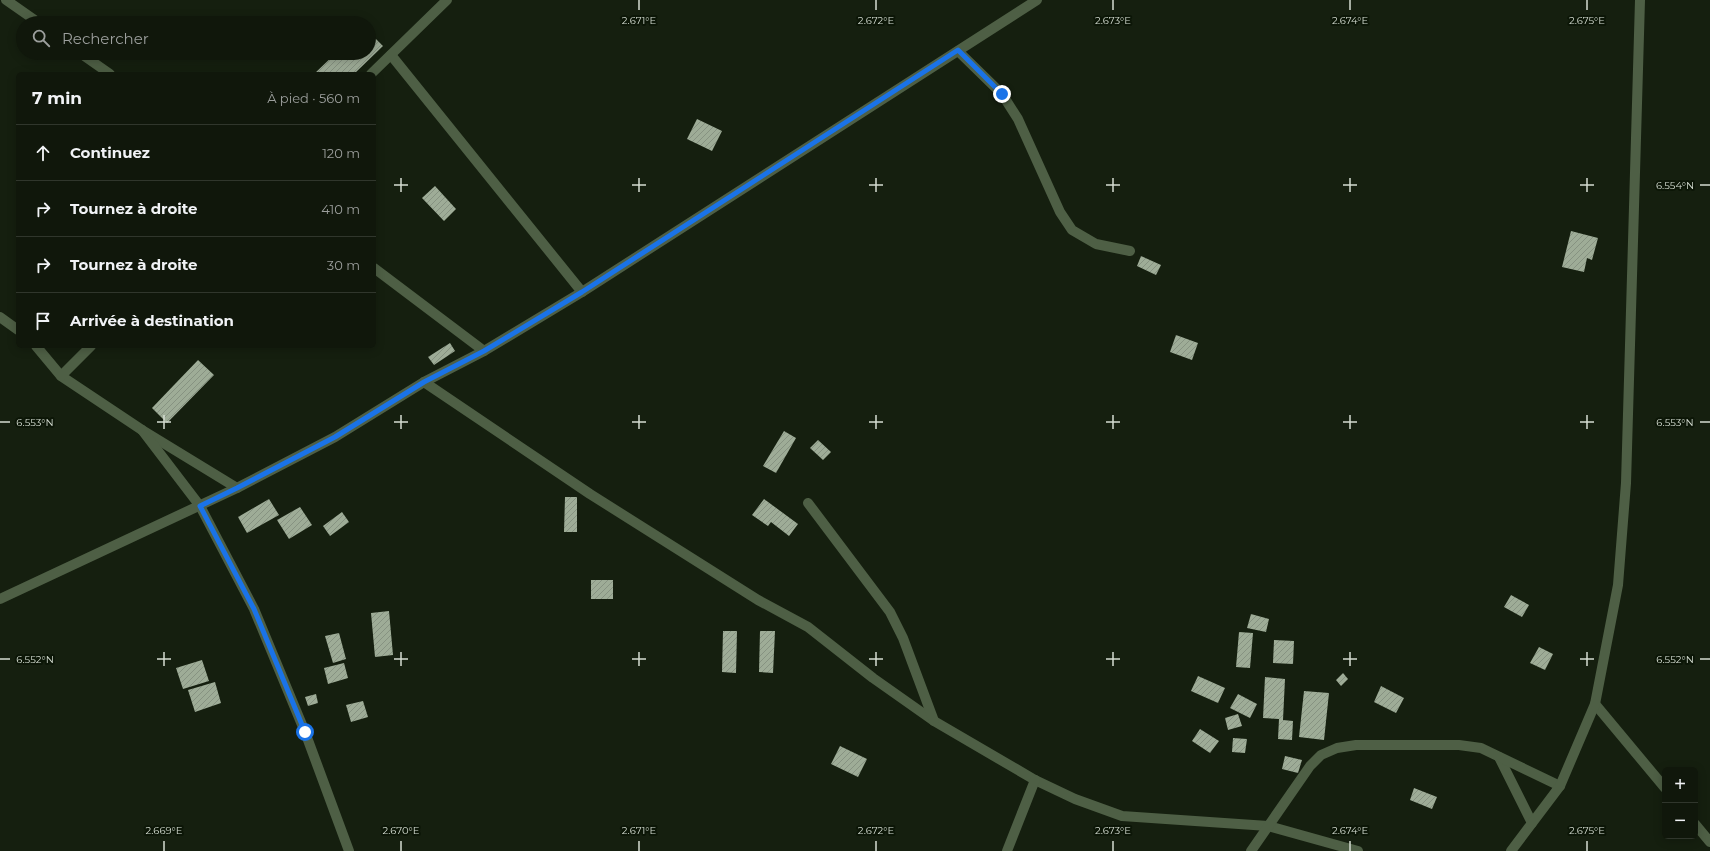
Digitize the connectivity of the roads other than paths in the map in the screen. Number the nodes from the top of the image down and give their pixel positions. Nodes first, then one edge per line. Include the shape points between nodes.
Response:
1 (6, 0) edge
2 (446, 0) edge
3 (1037, 0) edge
4 (1640, 0) edge
5 (28, 16) edge
6 (958, 50) junction
7 (391, 55) junction
8 (90, 60) edge
9 (107, 72) edge
10 (373, 72) edge
11 (1130, 251) dead end
12 (376, 270) edge
13 (582, 292) junction
14 (0, 318) edge
15 (16, 329) edge
16 (38, 348) edge
17 (90, 348) edge
18 (484, 351) junction
19 (61, 376) junction
20 (424, 382) junction
21 (142, 430) junction
22 (237, 488) junction
23 (808, 503) dead end
24 (200, 506) junction
25 (0, 600) edge
26 (1595, 704) junction
27 (934, 721) junction
28 (1499, 757) junction
29 (1034, 780) junction
30 (1662, 784) edge
31 (1560, 786) junction
32 (1532, 823) junction
33 (1268, 826) junction
34 (1698, 828) edge
35 (1710, 842) edge
36 (349, 851) edge
37 (1007, 851) edge
38 (1251, 851) edge
39 (1358, 851) edge
40 (1511, 851) edge

1 - 5 street
2 - 7 street
3 - 6 street
4 - 26 street via 1626,483 1618,584
6 - 11 street via 1002,94 1018,119 1060,212 1072,230 1096,244
6 - 13 street
7 - 10 street
7 - 13 street
8 - 9 street
12 - 18 street
13 - 18 street
14 - 15 street
16 - 19 street
17 - 19 street
18 - 20 street
19 - 21 street
20 - 22 street via 335,437
20 - 27 street via 596,498 758,600 808,627 873,678
21 - 22 street
21 - 24 street
22 - 24 street
23 - 27 street via 890,612 903,638
24 - 25 street
24 - 36 street via 254,609 305,732
26 - 30 street
26 - 31 street
27 - 29 street
28 - 31 street
28 - 32 street
28 - 33 street via 1481,748 1458,745 1356,745 1337,748 1321,756 1310,766
29 - 33 street via 1075,799 1122,816
29 - 37 street
31 - 32 street
32 - 40 street
33 - 38 street
33 - 39 street
34 - 35 street

